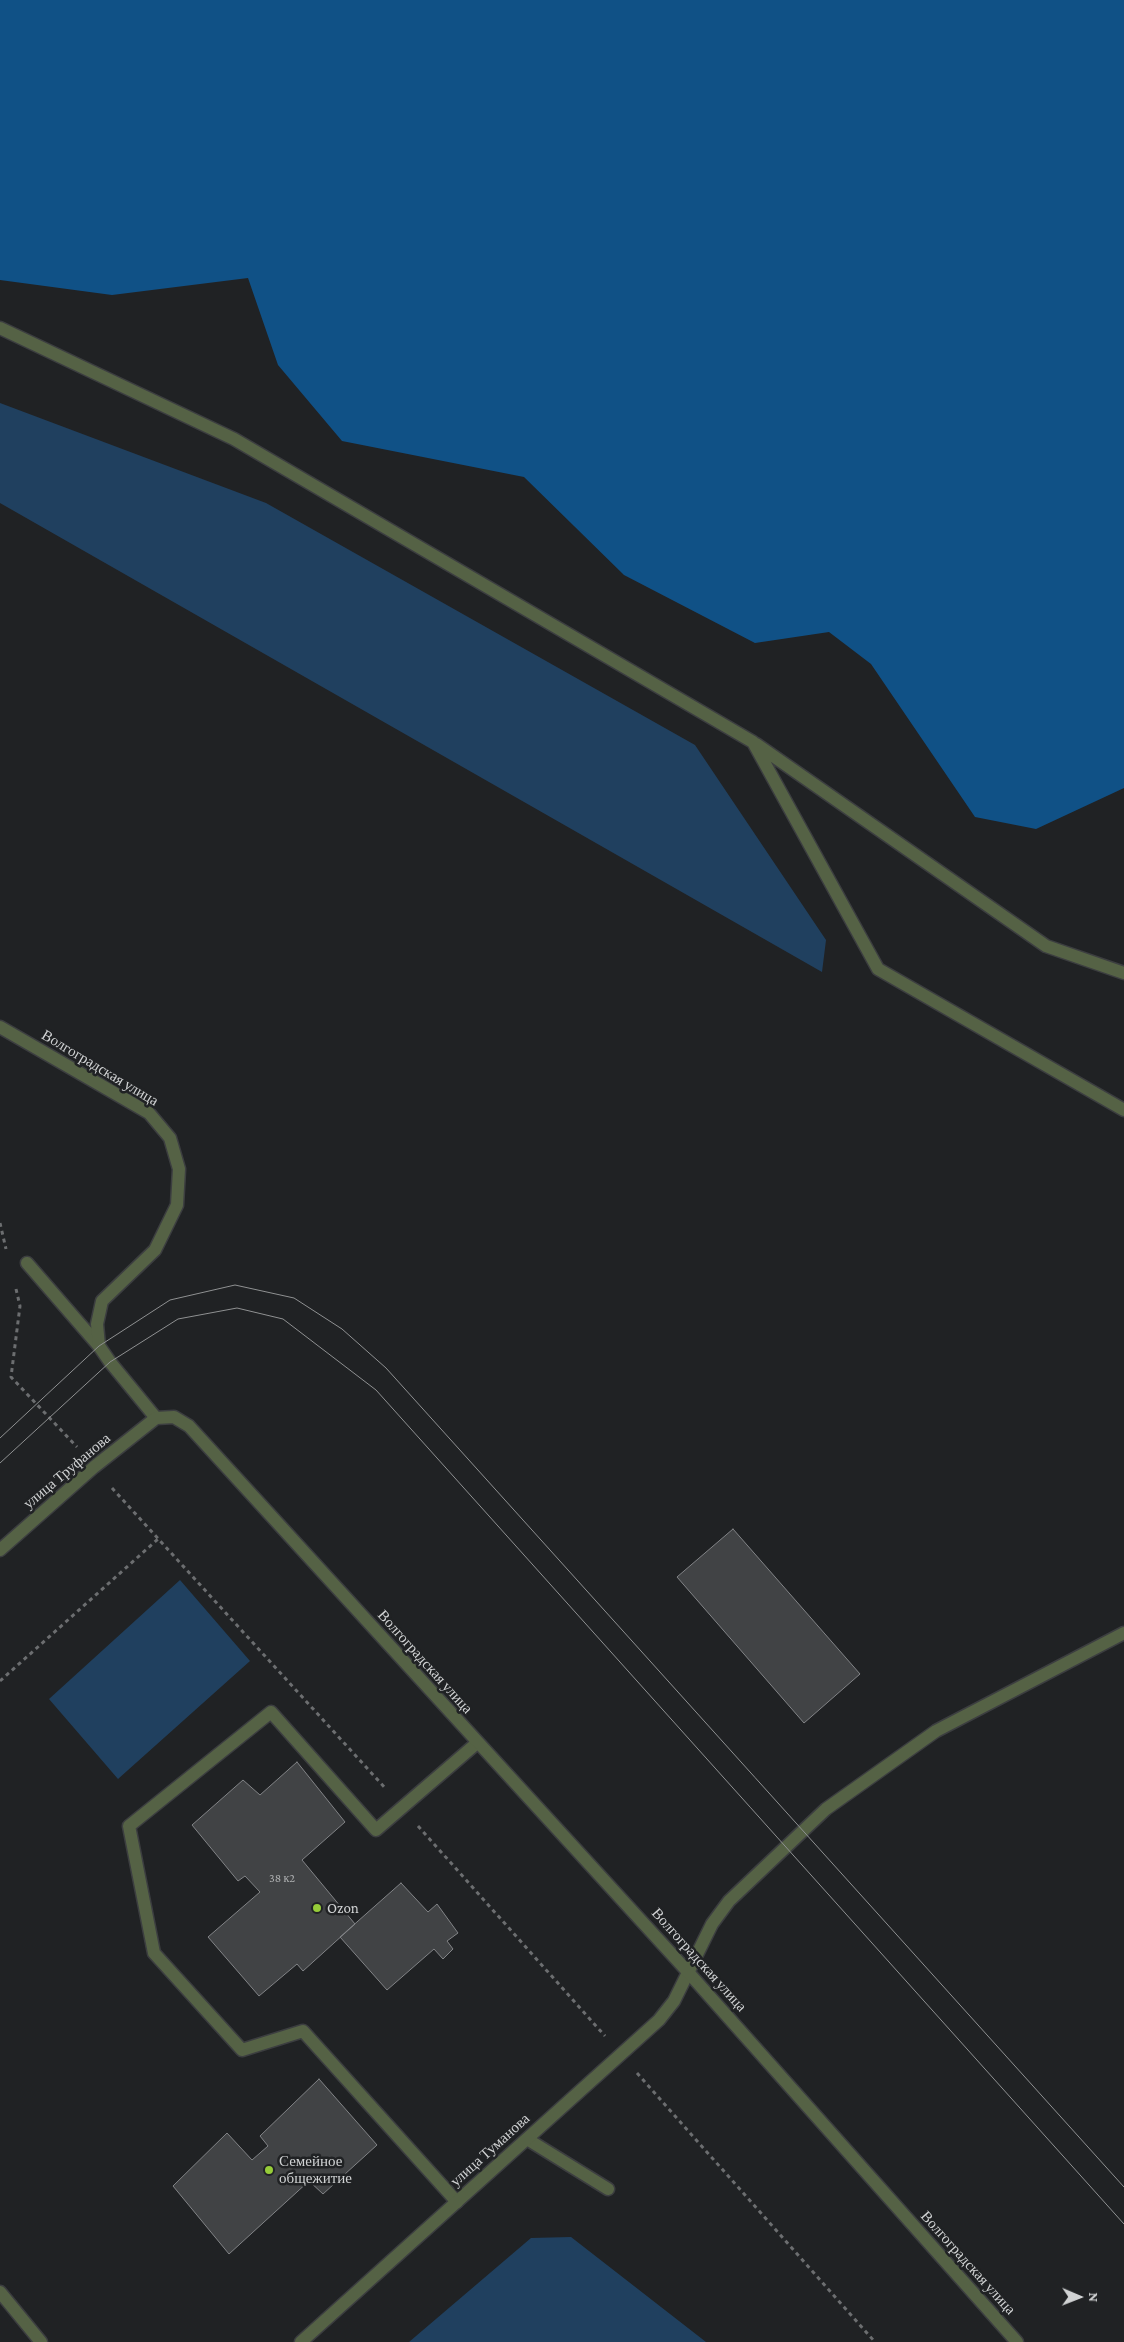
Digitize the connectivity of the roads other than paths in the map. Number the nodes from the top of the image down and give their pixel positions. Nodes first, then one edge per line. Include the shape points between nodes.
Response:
1 (0, 328) edge
2 (754, 742) junction
3 (1124, 973) edge
4 (0, 1028) edge
5 (1124, 1110) edge
6 (27, 1263) dead end
7 (99, 1346) junction
8 (156, 1418) junction
9 (0, 1550) edge
10 (1124, 1633) edge
11 (477, 1743) junction
12 (688, 1972) junction
13 (527, 2139) junction
14 (608, 2189) dead end
15 (457, 2202) junction
16 (0, 2292) edge
17 (41, 2342) edge
18 (301, 2342) edge
19 (1017, 2342) edge

1 - 2 street via 234,439
2 - 3 street via 1046,946
2 - 5 street via 878,970
4 - 7 street, Волгоградская улица via 149,1113 170,1138 178,1170 177,1206 155,1250 102,1301 97,1324
6 - 7 street
7 - 8 street
8 - 9 street, улица Труфанова via 94,1467
8 - 11 street, Волгоградская улица via 174,1417 189,1426
10 - 12 street, улица Туманова via 936,1731 826,1809 728,1901 712,1924
11 - 12 street, Волгоградская улица
11 - 15 street via 376,1830 271,1712 129,1826 154,1953 242,2050 303,2031
12 - 13 street, улица Туманова via 674,2001 659,2020
12 - 19 street, Волгоградская улица
13 - 14 street
13 - 15 street, улица Туманова
15 - 18 street, улица Туманова
16 - 17 street

